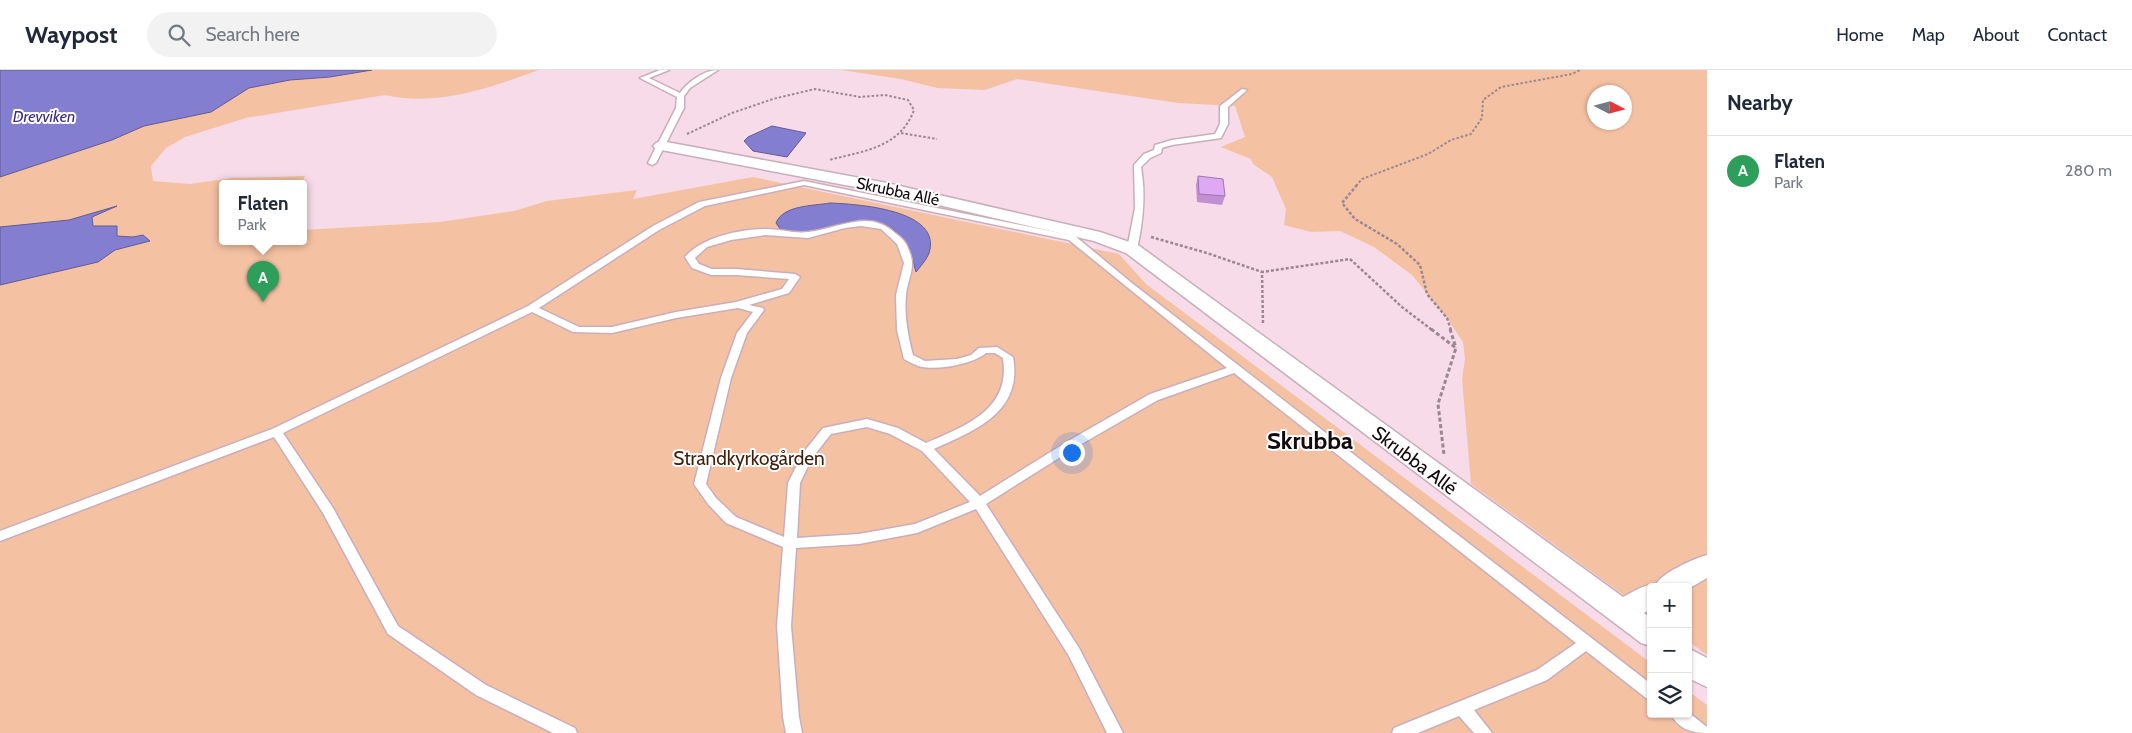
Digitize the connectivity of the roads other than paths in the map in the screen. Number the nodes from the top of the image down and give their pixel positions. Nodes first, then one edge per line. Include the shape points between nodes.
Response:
1 (666, 70) edge
2 (715, 70) edge
3 (1244, 90) dead end
4 (681, 96) junction
5 (656, 154) joint
6 (1134, 241) junction
7 (738, 305) junction
8 (532, 308) junction
9 (1234, 368) junction
10 (276, 432) junction
11 (926, 448) junction
12 (979, 504) junction
13 (0, 536) edge
14 (788, 544) junction
15 (1707, 565) edge
16 (1675, 583) edge
17 (1647, 598) edge
18 (1620, 612) junction
19 (1647, 631) edge
20 (1585, 644) junction
21 (1692, 663) edge
22 (1707, 674) edge
23 (1647, 690) edge
24 (1461, 707) junction
25 (1684, 718) edge
26 (569, 733) edge
27 (794, 733) edge
28 (1115, 733) edge
29 (1400, 733) edge
30 (1484, 733) edge
31 (1704, 733) edge

1 - 4 lane via 643,78
2 - 4 lane via 688,87
3 - 6 lane via 1224,106 1224,124 1218,136 1158,146 1158,151 1147,156 1137,167 1140,178
4 - 5 lane via 680,108
5 - 6 street, Skrubba Allé via 793,170 1100,237
6 - 18 street, Skrubba Allé via 1264,348
7 - 8 lane via 612,330 577,330
7 - 11 lane via 786,291 794,277 711,272 695,266 690,257 704,245 765,232 808,235 862,223 884,227 901,243 909,263 902,295 902,330 908,357 924,364 958,362 975,357 983,350 997,350 1008,358 1010,378 1003,397 984,420
7 - 14 lane via 759,310 742,333 700,484 731,520
8 - 9 lane via 656,228 702,204 804,183 1072,238
8 - 10 lane
9 - 12 lane via 1154,397
9 - 20 lane
10 - 13 lane
10 - 26 lane via 328,512 392,630 481,690
11 - 12 lane
11 - 14 lane via 894,431 867,422 827,431 807,456 794,483
12 - 14 lane via 917,528 859,539
12 - 28 lane via 1074,652
14 - 27 lane via 784,626
15 - 16 street
17 - 18 street
18 - 19 street, Skrubba Allé
20 - 23 lane
20 - 24 lane via 1542,675
21 - 22 street
24 - 29 lane
24 - 30 lane
25 - 31 lane

